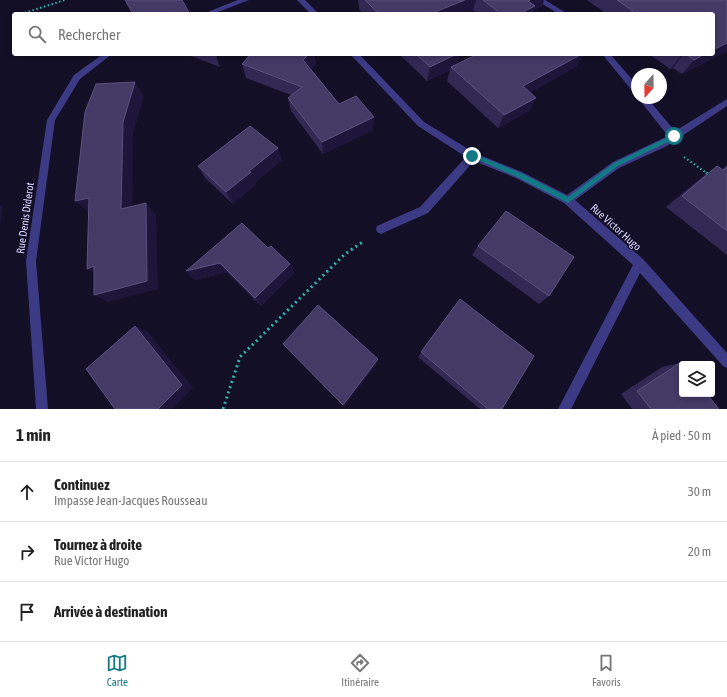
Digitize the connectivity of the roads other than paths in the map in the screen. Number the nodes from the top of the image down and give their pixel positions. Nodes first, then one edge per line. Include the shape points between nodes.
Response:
1 (245, 0) edge
2 (301, 0) edge
3 (540, 0) edge
4 (212, 12) edge
5 (313, 12) edge
6 (561, 12) edge
7 (105, 56) edge
8 (356, 56) edge
9 (608, 56) edge
10 (631, 85) edge
11 (727, 102) edge
12 (647, 104) edge
13 (674, 136) junction
14 (472, 156) junction
15 (568, 200) junction
16 (381, 229) road end
17 (639, 263) junction
18 (727, 362) edge
19 (42, 409) edge
20 (564, 409) edge

1 - 4 street
2 - 5 street
3 - 6 street
7 - 19 street, Rue Denis Diderot via 77,77 51,120 32,261
8 - 14 street, Rue Victor Hugo via 422,124
9 - 10 street
11 - 13 street
12 - 13 street
13 - 15 street via 616,165
14 - 15 street, Rue Victor Hugo via 519,175
14 - 16 street via 424,210
15 - 17 street, Rue Victor Hugo
17 - 18 street, Rue Victor Hugo
17 - 20 street

